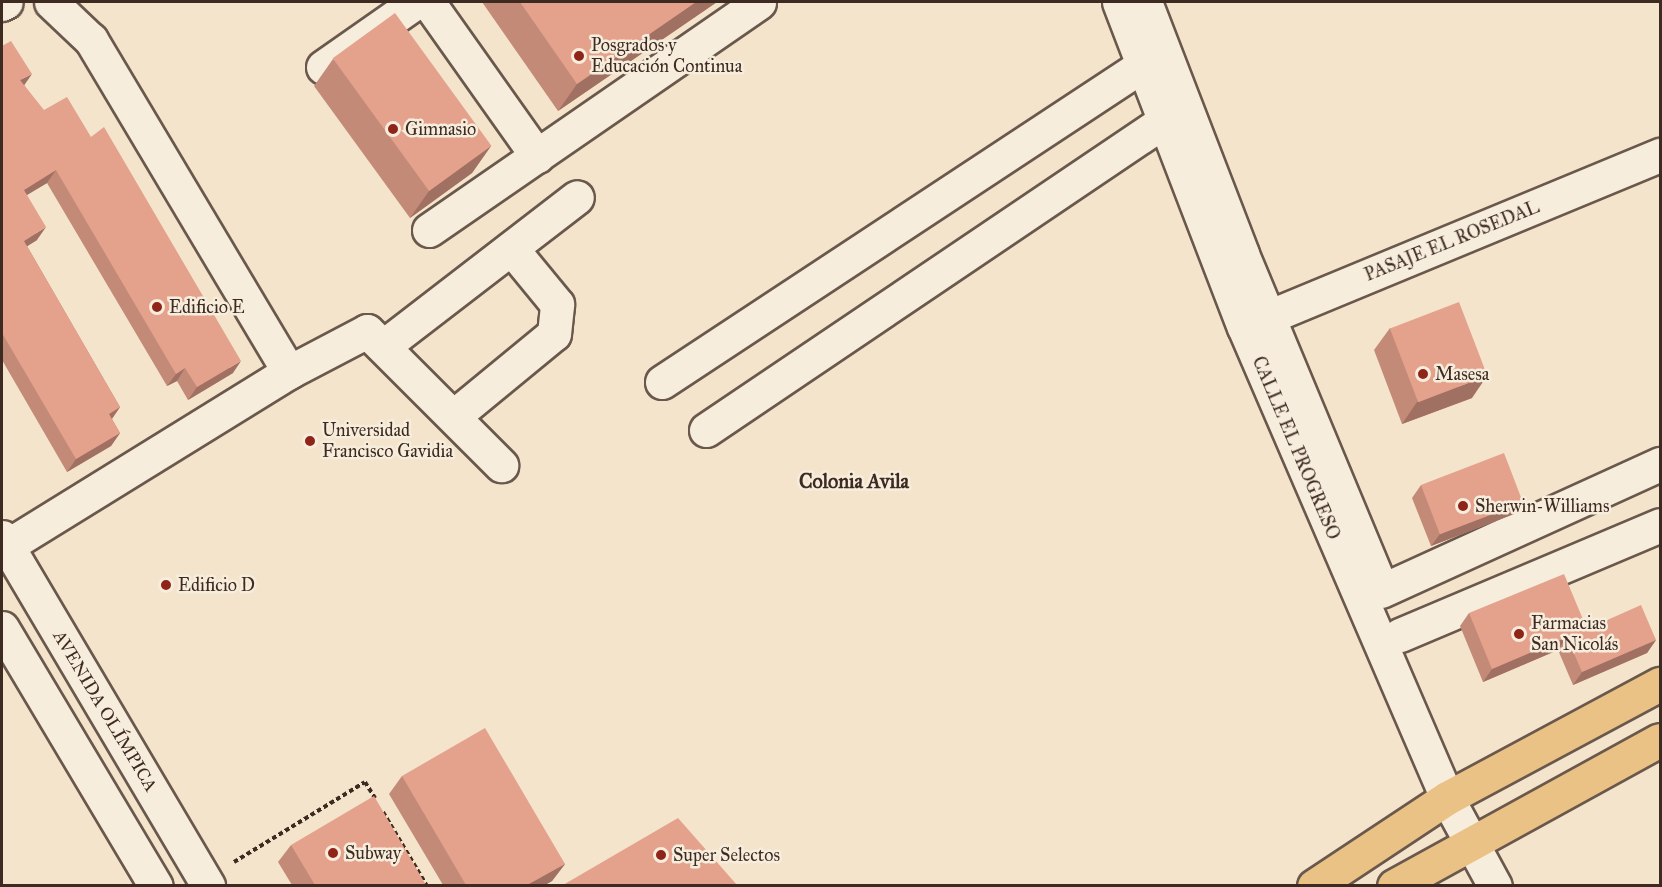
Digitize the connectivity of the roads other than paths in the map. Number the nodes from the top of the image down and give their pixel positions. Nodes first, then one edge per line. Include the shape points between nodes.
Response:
1 (6, 2) edge
2 (51, 2) edge
3 (416, 2) edge
4 (428, 2) edge
5 (759, 2) edge
6 (1119, 2) edge
7 (1145, 2) edge
8 (2, 4) edge
9 (1143, 65) junction
10 (323, 67) dead end
11 (1164, 121) junction
12 (1660, 154) edge
13 (537, 156) junction
14 (577, 197) dead end
15 (429, 230) edge
16 (510, 249) junction
17 (1256, 322) junction
18 (385, 345) junction
19 (289, 372) junction
20 (662, 382) dead end
21 (454, 416) junction
22 (706, 430) dead end
23 (1660, 464) edge
24 (501, 465) dead end
25 (1660, 525) edge
26 (4, 542) edge
27 (1382, 591) junction
28 (2, 628) edge
29 (1400, 635) junction
30 (1660, 684) edge
31 (1660, 740) edge
32 (1456, 793) junction
33 (1480, 840) junction
34 (207, 882) edge
35 (156, 885) edge
36 (1314, 885) edge
37 (1394, 885) edge
38 (1495, 885) edge
39 (1517, 885) edge

1 - 8 street
2 - 19 street via 91,40
3 - 10 street
4 - 13 street
5 - 13 street
6 - 9 street, CALLE EL PROGRESO
7 - 17 street, CALLE EL PROGRESO
9 - 11 street, CALLE EL PROGRESO
9 - 20 street
11 - 17 street, CALLE EL PROGRESO
11 - 22 street
12 - 17 street, PASAJE EL ROSEDAL
13 - 15 street
14 - 16 street
16 - 18 street
16 - 21 street via 557,304 554,334
17 - 27 street, CALLE EL PROGRESO
17 - 32 street, CALLE EL PROGRESO
18 - 19 street via 359,331
18 - 21 street
19 - 26 street
21 - 24 street
23 - 27 street
25 - 29 street
26 - 34 street, AVENIDA OLÍMPICA
27 - 29 street, CALLE EL PROGRESO
28 - 35 street
29 - 32 street, CALLE EL PROGRESO
30 - 32 main road
31 - 33 main road
32 - 33 street, CALLE EL PROGRESO
32 - 36 main road
33 - 37 main road
33 - 38 street, CALLE EL PROGRESO
33 - 39 street, CALLE EL PROGRESO

